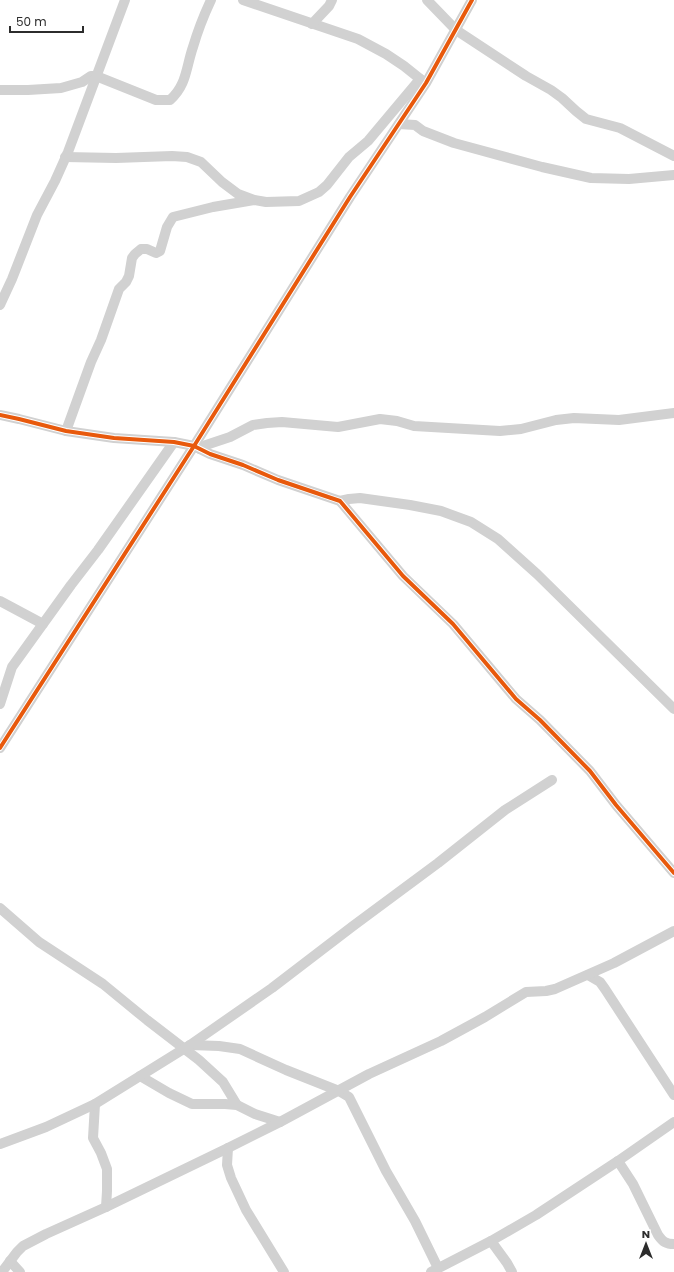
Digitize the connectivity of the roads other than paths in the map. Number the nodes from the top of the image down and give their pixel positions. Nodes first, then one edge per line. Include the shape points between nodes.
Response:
1 (125, 0) edge
2 (211, 0) edge
3 (242, 0) edge
4 (332, 0) edge
5 (428, 0) edge
6 (472, 0) edge
7 (312, 24) junction
8 (456, 30) junction
9 (96, 76) junction
10 (423, 81) junction
11 (0, 90) edge
12 (399, 124) junction
13 (674, 156) edge
14 (66, 157) junction
15 (674, 175) edge
16 (254, 200) junction
17 (0, 305) edge
18 (674, 413) edge
19 (0, 415) edge
20 (66, 431) junction
21 (174, 442) junction
22 (197, 447) junction
23 (340, 501) junction
24 (0, 600) edge
25 (43, 624) junction
26 (0, 704) edge
27 (674, 710) edge
28 (0, 748) edge
29 (552, 780) dead end
30 (674, 873) edge
31 (0, 908) edge
32 (674, 931) edge
33 (588, 975) junction
34 (188, 1047) junction
35 (140, 1076) junction
36 (338, 1091) junction
37 (674, 1095) edge
38 (95, 1104) junction
39 (237, 1105) junction
40 (280, 1122) junction
41 (674, 1122) edge
42 (0, 1144) edge
43 (228, 1148) junction
44 (618, 1161) junction
45 (106, 1207) junction
46 (492, 1241) junction
47 (674, 1244) edge
48 (10, 1261) junction
49 (435, 1270) edge
50 (2, 1272) edge
51 (20, 1272) edge
52 (284, 1272) edge
53 (512, 1272) edge

1 - 9 street
2 - 9 street via 198,30 186,75 178,93 170,100 156,100
3 - 7 street
4 - 7 street
5 - 8 street
6 - 8 street
7 - 10 street via 358,39 386,54
8 - 10 street
8 - 13 street via 551,90 586,119 620,128
9 - 11 street via 61,88
9 - 14 street
10 - 12 street
10 - 16 street via 368,141 349,157 319,192 299,201
12 - 15 street via 415,125 423,131 454,143 591,178
12 - 22 street via 350,197
14 - 16 street via 187,157 201,162 238,194
14 - 17 street via 37,215
16 - 20 street via 213,207 174,218 167,227 160,251 156,253 141,249 135,254 130,262 129,276 119,289
18 - 22 street via 619,420 574,418 500,432 414,426 380,419 338,427 267,422
19 - 20 street
20 - 21 street via 114,438
21 - 22 street
21 - 25 street
22 - 23 street via 278,480
22 - 28 street
23 - 27 street via 360,498 410,505 441,511 471,522 498,539 537,574
23 - 30 street via 402,576 452,624 516,699 590,771
24 - 25 street
25 - 26 street via 12,667
29 - 34 street via 505,810 272,988
31 - 34 street via 39,942 103,984 147,1020
32 - 33 street
33 - 36 street via 546,992 526,992 454,1034
33 - 37 street via 600,982
34 - 35 street
34 - 36 street via 219,1046 240,1049
34 - 39 street via 223,1082
35 - 38 street
35 - 39 street via 192,1104
36 - 40 street
36 - 49 street via 349,1097 386,1172 414,1220
38 - 42 street via 46,1127
38 - 45 street via 93,1138 107,1169
39 - 40 street
40 - 43 street
41 - 44 street
43 - 45 street
43 - 52 street via 227,1165 231,1178 246,1210
44 - 46 street
44 - 47 street via 633,1184 658,1236 663,1242
45 - 48 street via 23,1246
46 - 49 street
46 - 53 street
48 - 50 street
48 - 51 street

